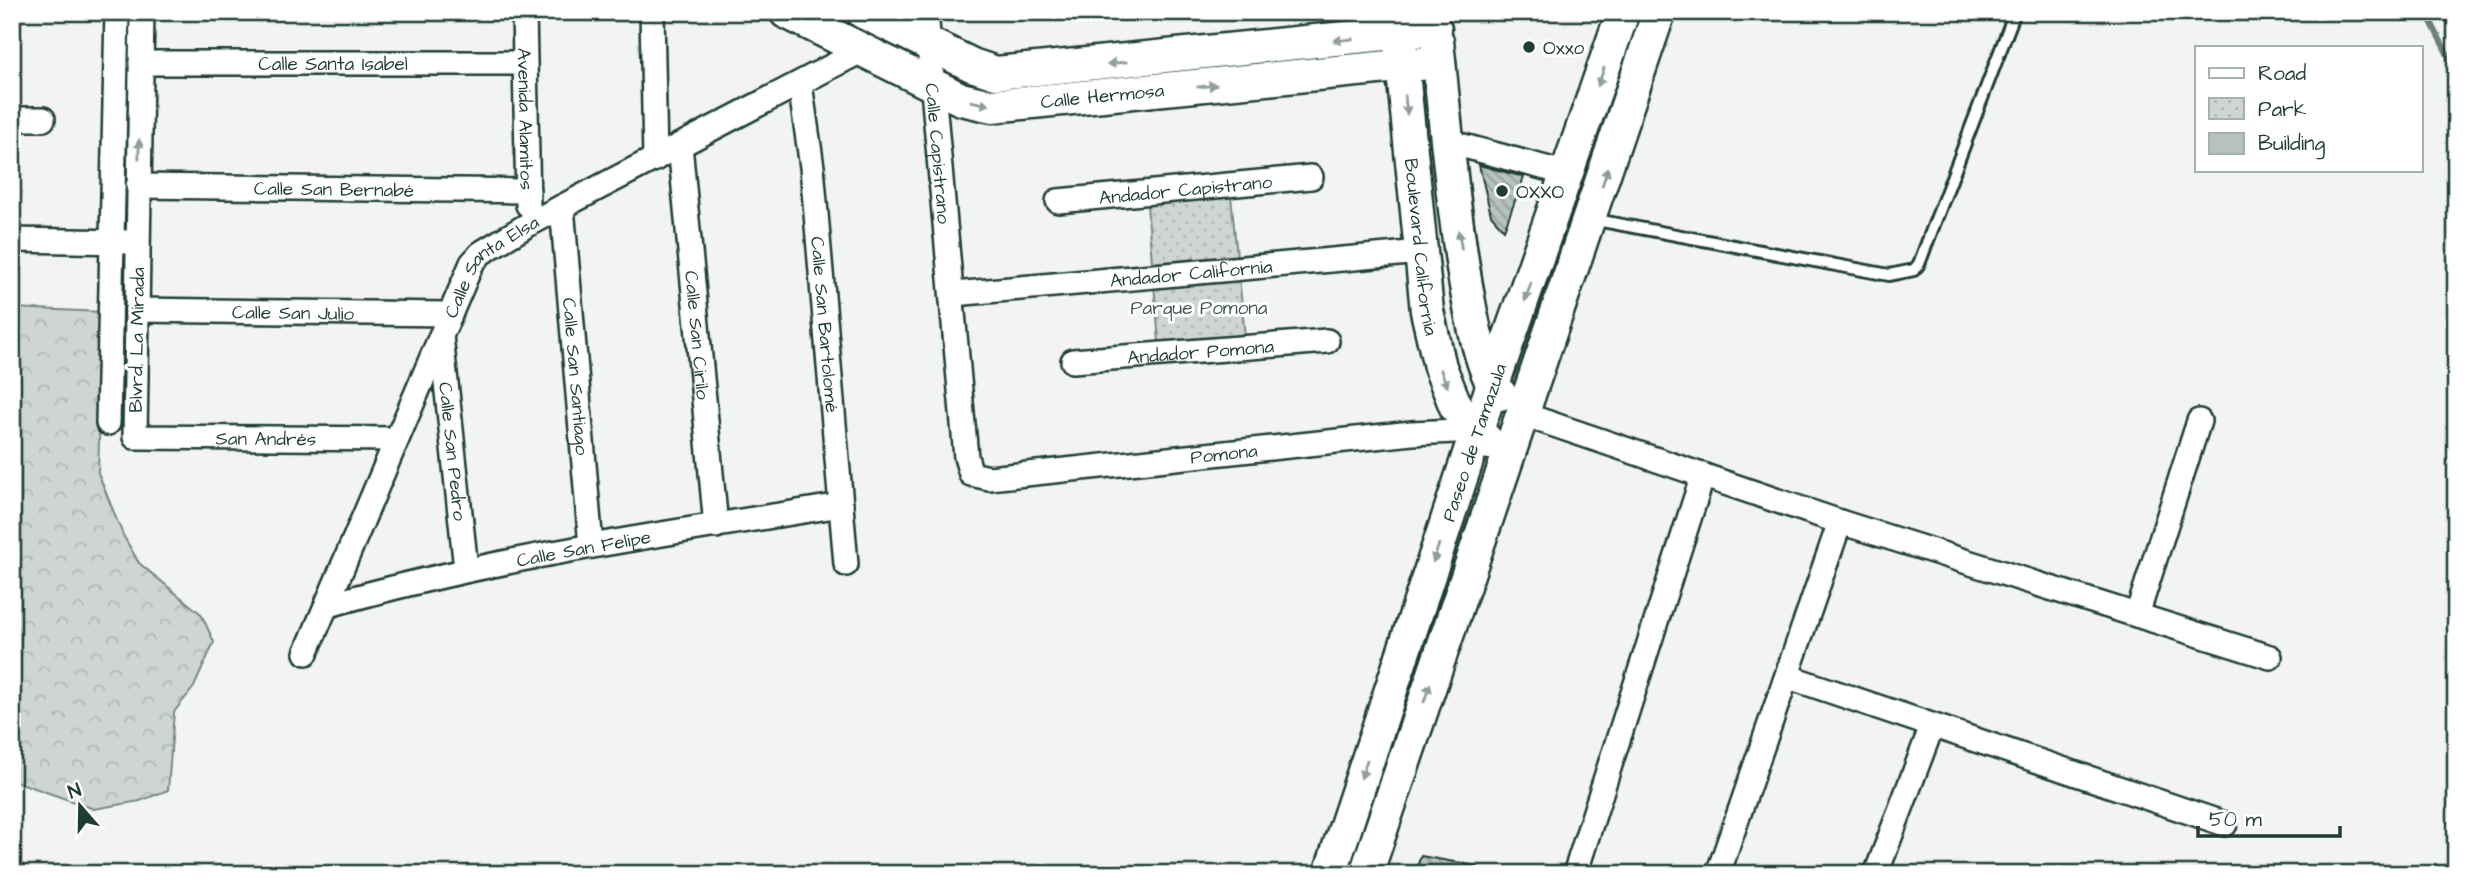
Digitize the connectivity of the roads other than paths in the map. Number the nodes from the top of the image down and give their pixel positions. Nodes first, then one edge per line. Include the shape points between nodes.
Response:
1 (117, 12) edge
2 (142, 12) edge
3 (524, 12) edge
4 (652, 12) edge
5 (786, 12) edge
6 (863, 12) edge
7 (926, 12) edge
8 (1623, 12) edge
9 (1660, 12) edge
10 (2015, 12) edge
11 (1435, 21) edge
12 (1398, 23) edge
13 (930, 44) junction
14 (861, 51) junction
15 (1439, 62) junction
16 (141, 63) junction
17 (524, 63) junction
18 (1403, 67) junction
19 (800, 84) junction
20 (935, 88) junction
21 (12, 120) edge
22 (43, 120) dead end
23 (1449, 142) junction
24 (680, 145) junction
25 (655, 159) junction
26 (1568, 174) junction
27 (1311, 177) dead end
28 (138, 186) junction
29 (528, 191) junction
30 (1059, 201) dead end
31 (562, 207) junction
32 (1591, 219) junction
33 (529, 225) junction
34 (12, 240) edge
35 (114, 241) junction
36 (138, 242) junction
37 (1421, 252) junction
38 (954, 293) junction
39 (137, 310) junction
40 (444, 323) junction
41 (1327, 341) dead end
42 (1073, 361) dead end
43 (1493, 388) junction
44 (1521, 414) junction
45 (2199, 421) dead end
46 (108, 423) dead end
47 (1477, 430) junction
48 (135, 437) joint
49 (397, 439) junction
50 (1504, 460) junction
51 (971, 474) joint
52 (1703, 475) junction
53 (841, 505) junction
54 (1840, 522) junction
55 (716, 526) junction
56 (591, 546) junction
57 (846, 564) dead end
58 (466, 569) junction
59 (329, 605) junction
60 (2137, 615) junction
61 (306, 653) dead end
62 (2270, 657) dead end
63 (1788, 677) junction
64 (1933, 726) junction
65 (2225, 824) dead end
66 (1330, 874) edge
67 (1366, 874) edge
68 (1575, 874) edge
69 (1718, 874) edge
70 (1876, 874) edge

1 - 35 street, Blvrd. La Mirada
2 - 16 street, Blvrd. La Mirada
3 - 17 street, Avenida Alamitos
4 - 25 street
5 - 14 street, Calle Hermosa
6 - 13 street, Calle Hermosa
7 - 13 street, Calle Capistrano
8 -> 26 street, Paseo de Tamazula
32 -> 9 street, Paseo de Tamazula
10 - 32 lane via 1914,271 1889,275
11 - 12 street, Calle Hermosa
11 - 15 street, Boulevard California
12 -> 13 street, Calle Hermosa via 1021,72 996,72 972,65
12 - 18 street, Boulevard California
13 - 20 street, Calle Capistrano
14 - 19 street, Calle Santa Elsa
14 - 20 street, Calle Hermosa
15 - 18 street, Calle Hermosa
15 - 23 street, Boulevard California
16 - 17 street, Calle Santa Isabel
28 -> 16 street, Blvrd. La Mirada
17 - 29 street, Avenida Alamitos
20 -> 18 street, Calle Hermosa via 992,106
18 -> 37 street, Boulevard California
19 - 24 street, Calle Santa Elsa
19 - 53 street, Calle San Bartolomé via 812,167
20 - 38 street, Calle Capistrano
21 - 22 street
23 - 26 street
43 -> 23 street, Boulevard California via 1478,345
24 - 25 street, Calle Santa Elsa
24 - 55 street, Calle San Cirilo
25 - 31 street, Calle Santa Elsa
26 -> 43 street, Paseo de Tamazula
27 - 30 street, Andador Capistrano
28 - 29 street, Calle San Bernabé
28 - 36 street, Blvrd. La Mirada
29 - 33 street, Avenida Alamitos
31 - 33 street, Calle Santa Elsa
31 - 56 street, Calle San Santiago
32 - 44 street, Paseo de Tamazula
33 - 40 street, Calle Santa Elsa via 472,263
34 - 35 street
35 - 36 street
35 - 46 street, Blvrd. La Mirada
36 - 39 street, Blvrd. La Mirada
37 - 38 street, Andador California
37 -> 47 street, Boulevard California via 1427,311 1440,367 1456,407
38 - 51 street, Calle Capistrano
39 - 40 street, Calle San Julio
39 - 48 street, Blvrd. La Mirada
40 - 49 street, Calle Santa Elsa
40 - 58 street, Calle San Pedro
41 - 42 street, Andador Pomona
43 - 44 street, Boulevard California
43 - 47 street, Paseo de Tamazula
44 - 50 street, Paseo de Tamazula
44 - 52 street
45 - 60 street
47 - 50 street, Boulevard California
47 - 51 street, Pomona via 989,478
47 -> 66 street, Paseo de Tamazula
48 - 49 street, San Andrés
49 - 59 street, Calle Santa Elsa
67 -> 50 street, Paseo de Tamazula
52 - 54 street
52 - 68 street
53 - 55 street, Calle San Felipe
53 - 57 street, Calle San Bartolomé
54 - 60 street
54 - 63 street
55 - 56 street, Calle San Felipe
56 - 58 street, Calle San Felipe
58 - 59 street, Calle San Felipe
59 - 61 street, Calle Santa Elsa
60 - 62 street
63 - 64 street
63 - 69 street
64 - 65 street
64 - 70 street

